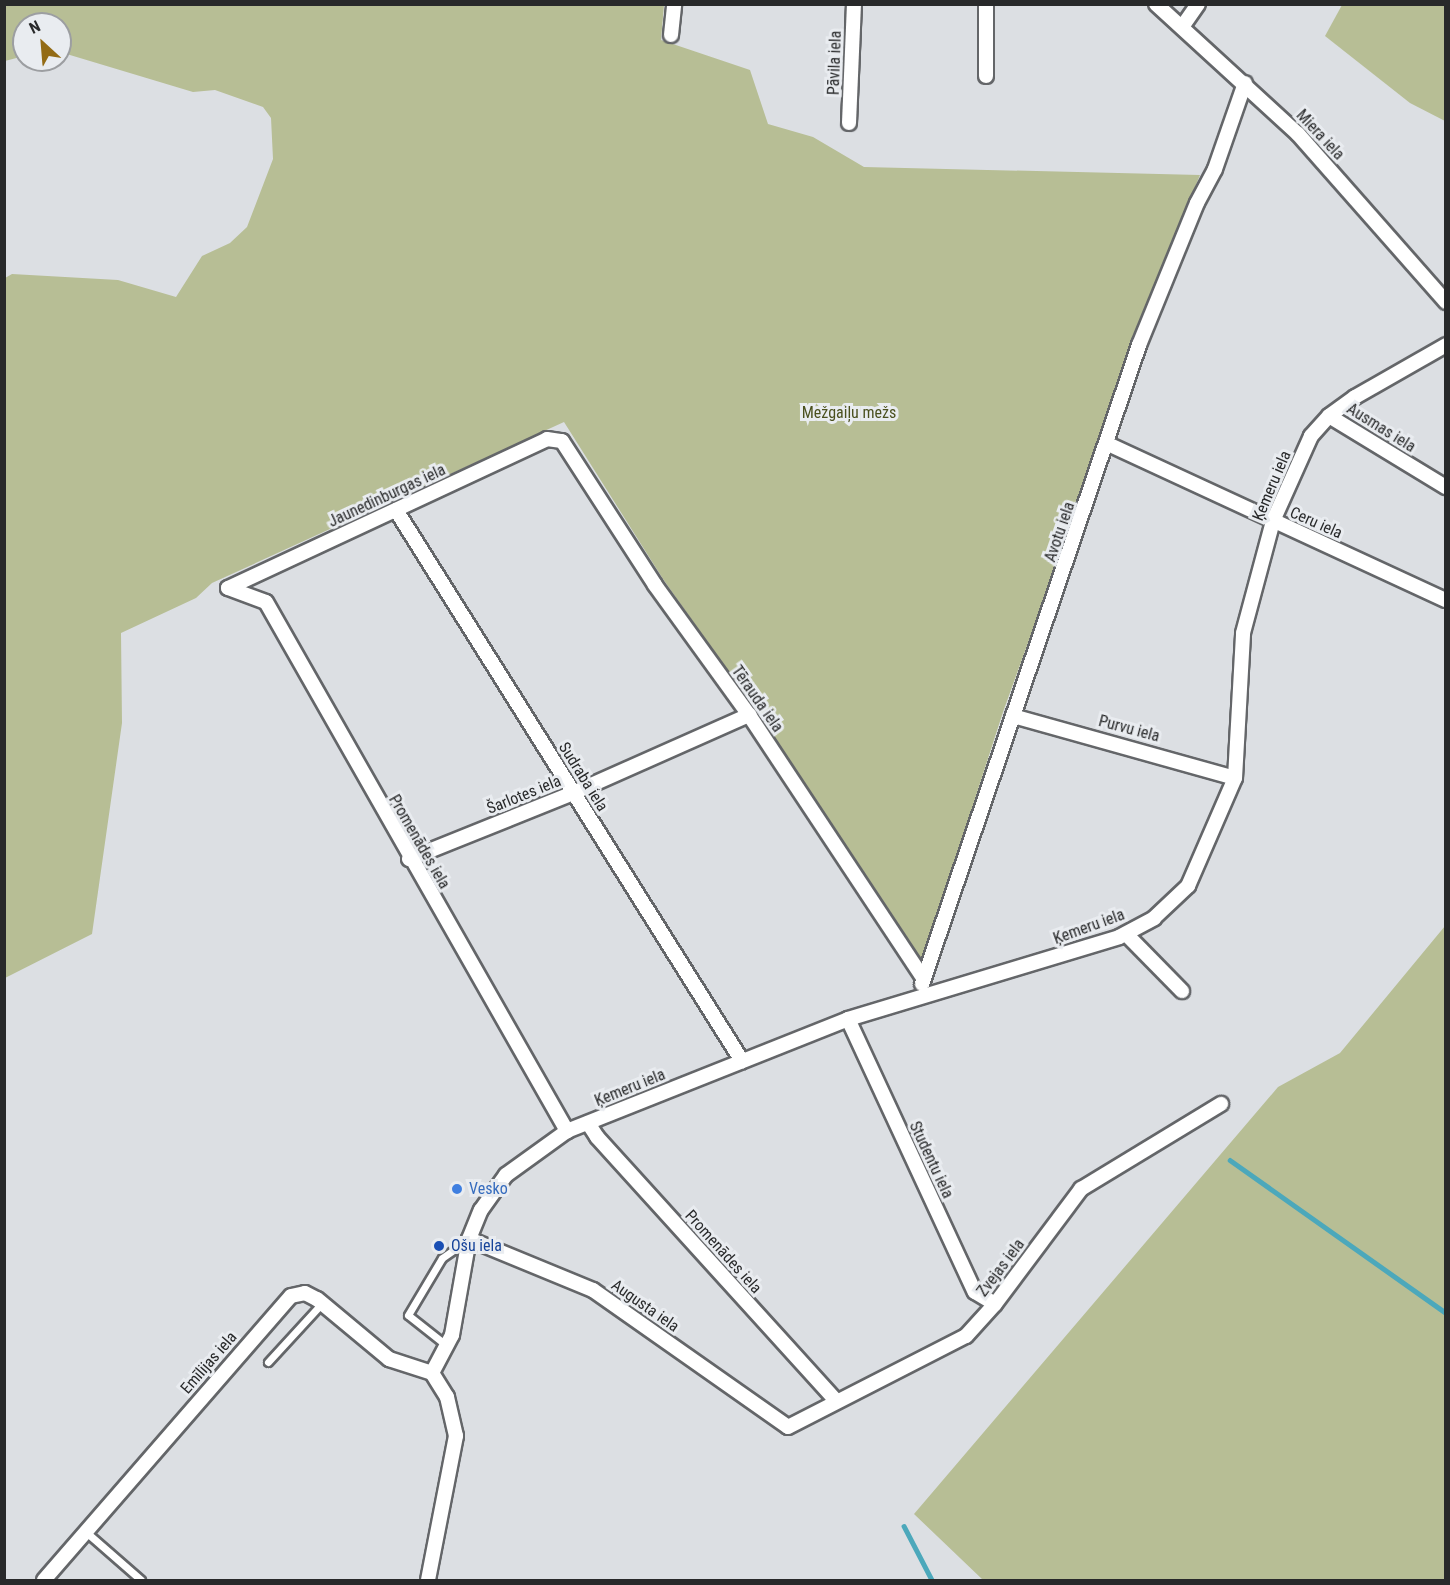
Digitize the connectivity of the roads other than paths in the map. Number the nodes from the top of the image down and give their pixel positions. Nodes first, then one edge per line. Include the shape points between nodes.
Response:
1 (674, 4) edge
2 (854, 4) edge
3 (986, 4) edge
4 (1156, 4) edge
5 (1198, 4) edge
6 (1182, 27) junction
7 (671, 35) dead end
8 (986, 76) dead end
9 (1245, 83) junction
10 (849, 123) dead end
11 (1446, 302) edge
12 (1446, 345) edge
13 (1329, 416) junction
14 (562, 441) joint
15 (1108, 444) junction
16 (1446, 488) edge
17 (396, 510) junction
18 (1273, 521) junction
19 (228, 588) joint
20 (1446, 600) edge
21 (749, 716) junction
22 (1013, 716) junction
23 (1235, 778) junction
24 (573, 793) junction
25 (409, 859) junction
26 (1126, 934) junction
27 (923, 978) junction
28 (1182, 991) dead end
29 (919, 996) junction
30 (848, 1019) junction
31 (742, 1061) junction
32 (1221, 1104) dead end
33 (588, 1123) junction
34 (567, 1131) junction
35 (469, 1239) junction
36 (322, 1303) junction
37 (995, 1304) junction
38 (446, 1345) junction
39 (268, 1362) dead end
40 (432, 1373) junction
41 (836, 1401) junction
42 (788, 1427) joint
43 (86, 1532) junction
44 (44, 1581) edge
45 (141, 1581) edge
46 (428, 1581) edge

1 - 7 street
2 - 10 street, Pāvila iela
3 - 8 street
4 - 6 street, Miera iela
5 - 6 street
6 - 9 street, Miera iela
9 - 11 street, Miera iela via 1298,134
9 - 15 street, Avotu iela via 1215,169 1138,345
12 - 13 street, Ķemeru iela
13 - 16 street, Ausmas iela
13 - 18 street, Ķemeru iela via 1311,436
14 - 17 street, Jaunedinburgas iela via 547,439
14 - 21 street, Tērauda iela via 655,585
15 - 18 street, Ceru iela
15 - 22 street, Avotu iela
17 - 19 street, Jaunedinburgas iela
17 - 24 street, Sudraba iela
18 - 20 street, Ceru iela
18 - 23 street, Ķemeru iela via 1243,633
19 - 25 street, Promenādes iela via 266,602
21 - 24 street, Šarlotes iela
21 - 27 street, Tērauda iela
22 - 23 street, Purvu iela
22 - 27 street, Avotu iela
23 - 26 street, Ķemeru iela via 1188,886 1154,918
24 - 25 street, Šarlotes iela
24 - 31 street, Sudraba iela
25 - 34 street, Promenādes iela
26 - 28 street
26 - 29 street, Ķemeru iela
27 - 29 street, Avotu iela
29 - 30 street, Ķemeru iela
30 - 31 street, Ķemeru iela
30 - 37 street, Studentu iela via 975,1292
31 - 33 street, Ķemeru iela
32 - 37 street, Zvejas iela via 1081,1189
33 - 34 street, Ķemeru iela
33 - 41 street, Promenādes iela
34 - 35 street, Ķemeru iela via 506,1174 482,1210
35 - 38 street via 452,1335
35 - 38 lane via 442,1258 408,1316
35 - 42 street, Augusta iela via 593,1290
36 - 39 lane
36 - 40 street, Emīlijas iela via 389,1359
36 - 43 street, Emīlijas iela via 305,1293 291,1296 277,1309
37 - 41 street, Zvejas iela via 966,1336 882,1382
38 - 40 street
40 - 46 street via 447,1397 456,1436
41 - 42 street, Zvejas iela
43 - 44 street, Emīlijas iela
43 - 45 lane

